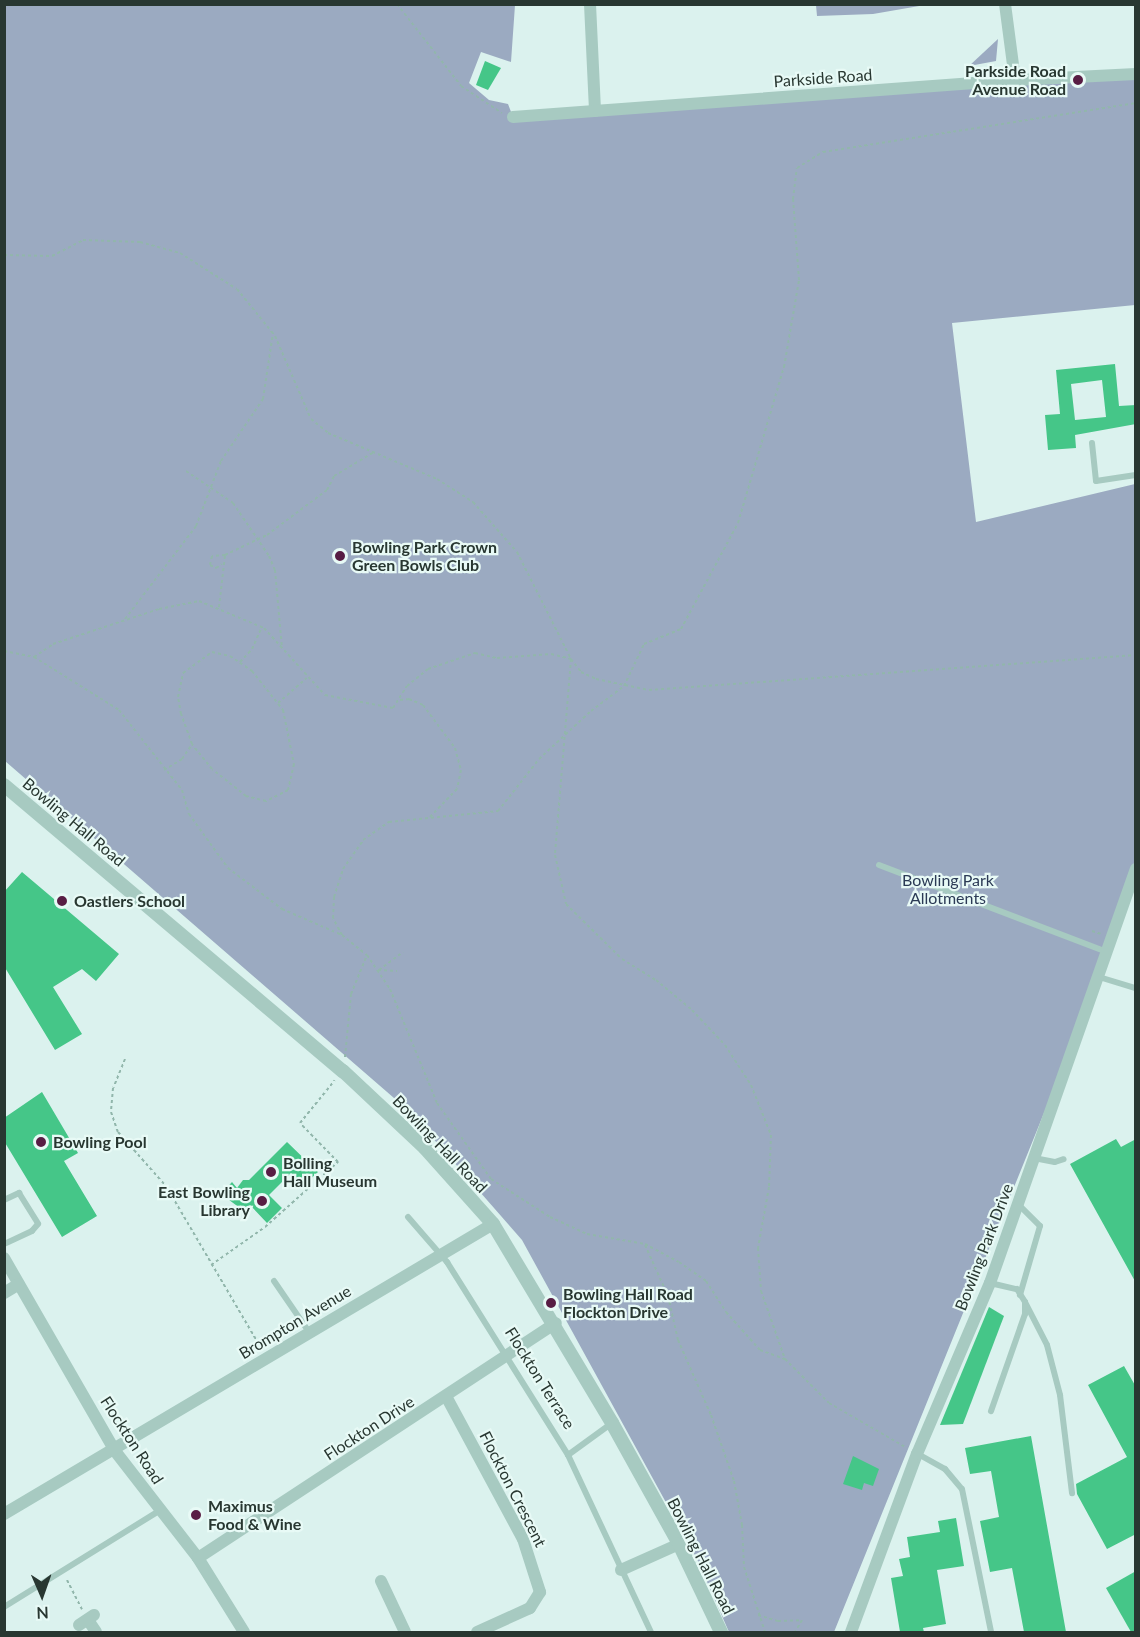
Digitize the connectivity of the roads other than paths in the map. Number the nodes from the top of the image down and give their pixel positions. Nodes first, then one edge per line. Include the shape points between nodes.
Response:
1 (590, 4) edge
2 (1005, 4) edge
3 (1136, 74) edge
4 (1015, 80) junction
5 (595, 111) junction
6 (513, 117) road end
7 (1092, 443) dead end
8 (1136, 475) edge
9 (4, 785) edge
10 (879, 865) dead end
11 (1136, 869) edge
12 (1108, 952) junction
13 (1099, 977) junction
14 (1136, 988) edge
15 (1035, 1158) junction
16 (1064, 1159) dead end
17 (4, 1200) edge
18 (1018, 1204) junction
19 (408, 1217) dead end
20 (493, 1224) junction
21 (4, 1244) edge
22 (440, 1254) junction
23 (4, 1258) edge
24 (274, 1281) dead end
25 (990, 1282) junction
26 (19, 1284) junction
27 (4, 1293) edge
28 (1020, 1295) junction
29 (1025, 1302) junction
30 (556, 1323) junction
31 (309, 1332) junction
32 (508, 1357) junction
33 (447, 1398) junction
34 (991, 1411) dead end
35 (612, 1423) junction
36 (115, 1451) junction
37 (917, 1454) junction
38 (568, 1455) junction
39 (1072, 1492) dead end
40 (159, 1510) junction
41 (4, 1514) edge
42 (679, 1544) junction
43 (198, 1558) junction
44 (621, 1570) junction
45 (381, 1581) dead end
46 (4, 1607) edge
47 (87, 1620) road end
48 (96, 1632) edge
49 (244, 1632) edge
50 (405, 1632) edge
51 (477, 1632) edge
52 (651, 1632) edge
53 (721, 1632) edge
54 (851, 1632) edge
55 (992, 1632) edge

1 - 5 street
2 - 4 street
3 - 4 street, Parkside Road
4 - 5 street, Parkside Road
5 - 6 street, Parkside Road
7 - 8 lane via 1096,481
9 - 20 street, Bowling Hall Road via 343,1071 425,1148
10 - 12 lane
11 - 12 street, Bowling Park Drive
12 - 13 street, Bowling Park Drive
13 - 14 lane
13 - 15 street, Bowling Park Drive
15 - 16 lane via 1055,1162
15 - 18 street, Bowling Park Drive
17 - 21 lane via 19,1193 38,1224
18 - 25 street, Bowling Park Drive
18 - 28 lane via 1040,1226
19 - 22 lane, Flockton Terrace
20 - 22 street, Brompton Avenue
20 - 30 street, Bowling Hall Road
22 - 31 street, Brompton Avenue
22 - 32 lane, Flockton Terrace
23 - 26 street, Flockton Road
24 - 31 lane
25 - 28 lane via 1017,1289
25 - 37 street, Bowling Park Drive
26 - 27 street
26 - 36 street, Flockton Road
28 - 29 lane
29 - 34 lane via 1025,1314
29 - 39 lane via 1047,1345 1060,1395
30 - 32 street, Flockton Drive
30 - 35 street, Bowling Hall Road
31 - 36 street, Brompton Avenue
32 - 33 street, Flockton Drive
32 - 38 lane, Flockton Terrace
33 - 43 street, Flockton Drive
33 - 51 street, Flockton Crescent via 524,1539 540,1592 530,1608
35 - 38 lane
35 - 42 street, Bowling Hall Road
36 - 40 street, Flockton Road
36 - 41 street, Brompton Avenue
37 - 54 street, Bowling Park Drive
37 - 55 lane via 945,1469 962,1489
38 - 44 lane, Flockton Terrace
40 - 43 street, Flockton Road
40 - 46 lane
42 - 44 street
42 - 53 street, Bowling Hall Road
43 - 49 street, Flockton Road
44 - 52 lane, Flockton Terrace
45 - 50 street
47 - 48 street

